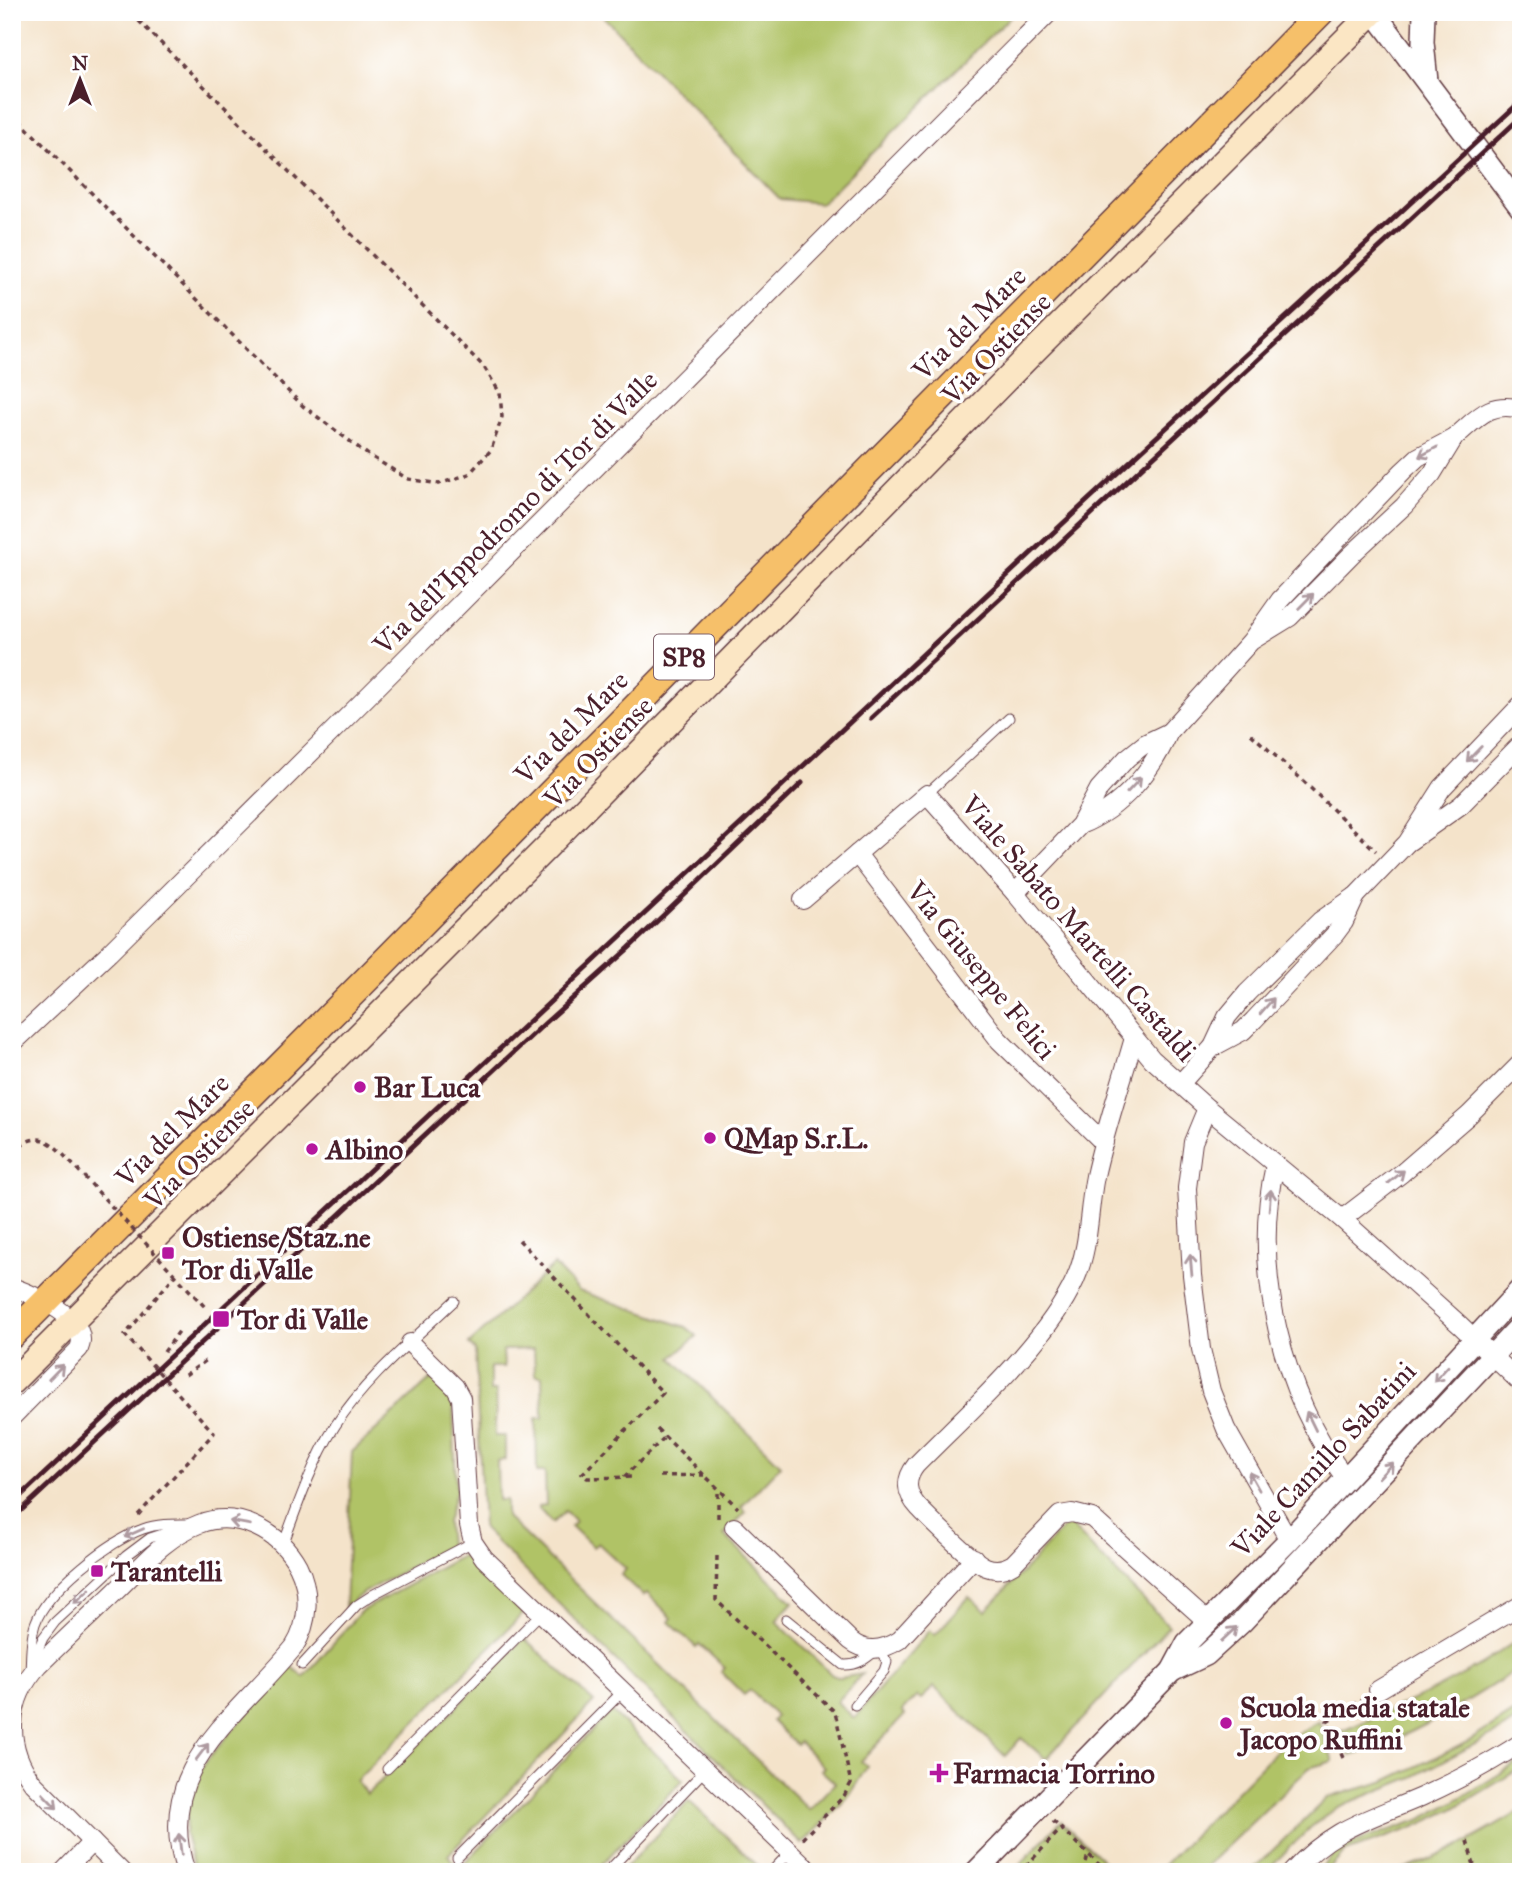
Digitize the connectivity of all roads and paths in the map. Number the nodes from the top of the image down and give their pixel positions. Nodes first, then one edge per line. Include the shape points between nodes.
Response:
1 (130, 12) edge
2 (1050, 12) edge
3 (1321, 12) edge
4 (1373, 12) edge
5 (1424, 12) edge
6 (1428, 83) junction
7 (12, 113) edge
8 (1521, 208) edge
9 (1521, 409) edge
10 (1454, 438) junction
11 (1251, 641) junction
12 (1521, 705) edge
13 (1009, 719) dead end
14 (1251, 734) dead end
15 (1521, 744) edge
16 (927, 794) junction
17 (1407, 843) junction
18 (857, 854) junction
19 (1388, 862) junction
20 (1015, 893) junction
21 (803, 900) dead end
22 (1134, 1038) junction
23 (12, 1044) edge
24 (1521, 1063) edge
25 (1180, 1084) junction
26 (1207, 1108) junction
27 (1104, 1143) junction
28 (12, 1152) edge
29 (1275, 1165) junction
30 (1342, 1219) junction
31 (519, 1240) dead end
32 (175, 1275) junction
33 (12, 1287) edge
34 (1521, 1289) edge
35 (46, 1300) junction
36 (454, 1301) dead end
37 (205, 1307) dead end
38 (72, 1322) junction
39 (1521, 1325) edge
40 (180, 1330) dead end
41 (12, 1335) edge
42 (1475, 1338) junction
43 (410, 1343) junction
44 (164, 1352) dead end
45 (1493, 1355) junction
46 (207, 1360) dead end
47 (185, 1375) dead end
48 (12, 1382) edge
49 (1521, 1383) edge
50 (12, 1417) edge
51 (657, 1429) dead end
52 (665, 1437) junction
53 (704, 1475) junction
54 (660, 1476) dead end
55 (624, 1477) junction
56 (635, 1477) dead end
57 (1346, 1479) junction
58 (718, 1489) junction
59 (731, 1522) junction
60 (200, 1524) junction
61 (1289, 1540) junction
62 (473, 1542) junction
63 (110, 1545) junction
64 (283, 1545) junction
65 (717, 1556) dead end
66 (974, 1559) junction
67 (1521, 1605) edge
68 (541, 1613) junction
69 (786, 1619) dead end
70 (1209, 1623) junction
71 (879, 1648) junction
72 (302, 1665) dead end
73 (1172, 1671) junction
74 (30, 1674) junction
75 (623, 1690) junction
76 (1378, 1690) joint
77 (855, 1705) dead end
78 (1521, 1743) edge
79 (1343, 1758) dead end
80 (387, 1769) dead end
81 (706, 1769) junction
82 (1039, 1808) junction
83 (1061, 1829) junction
84 (1467, 1841) dead end
85 (92, 1842) junction
86 (790, 1852) junction
87 (1088, 1854) junction
88 (457, 1858) dead end
89 (1026, 1866) dead end
90 (63, 1872) edge
91 (122, 1872) edge
92 (186, 1872) edge
93 (607, 1872) edge
94 (771, 1872) edge
95 (811, 1872) edge
96 (976, 1872) edge
97 (1084, 1872) edge
98 (1107, 1872) edge
99 (1292, 1872) edge
100 (1476, 1872) edge

1 - 7 path via 484,367 500,393 502,417 491,450 469,474 439,484 408,480 303,406
2 - 23 street, Via dell'Ippodromo di Tor di Valle via 357,707
3 - 35 main road, Via del Mare / SP8
4 - 6 street
4 - 38 main road, Via Ostiense
5 - 6 street
6 - 8 street
9 - 10 street via 1493,407
11 -> 10 street via 1290,617 1404,506 1432,474
10 -> 11 street via 1410,464 1280,600
11 - 20 street via 1169,732 1148,769 1119,801 1103,815 1080,825
12 -> 17 street via 1443,788
13 - 16 lane
14 - 19 path
15 - 17 street via 1461,805
16 - 18 street, Viale Sabato Martelli Castaldi
16 - 20 street, Viale Sabato Martelli Castaldi
17 - 19 street
18 - 21 street, Viale Sabato Martelli Castaldi
18 - 27 street, Via Giuseppe Felici via 999,1040
19 - 25 street via 1356,896 1339,929 1260,1014 1243,1031 1213,1047
20 - 22 street, Viale Sabato Martelli Castaldi
22 - 25 street, Viale Sabato Martelli Castaldi
22 - 27 street
30 -> 24 street via 1469,1115
25 - 26 street, Viale Sabato Martelli Castaldi
26 - 29 street, Viale Sabato Martelli Castaldi
61 -> 26 street via 1226,1429 1201,1349 1187,1188 1193,1142
27 - 66 street via 1084,1256 1069,1292 1024,1353 910,1475 907,1488 915,1505
28 - 32 path, bridge via 34,1138 48,1140
29 - 30 street, Viale Sabato Martelli Castaldi
57 -> 29 street via 1305,1409 1277,1323 1268,1248
30 - 42 street, Viale Sabato Martelli Castaldi
31 - 55 path via 663,1394 582,1474 587,1478
32 - 37 path
32 - 63 path via 125,1335 215,1433
33 - 35 street
34 - 42 street, Viale Camillo Sabatini
35 - 38 street
35 - 41 main road, Via del Mare / SP8
36 - 43 lane
38 - 48 main road, Via Ostiense
50 -> 38 street via 79,1349 81,1333
39 - 45 street, Viale Camillo Sabatini
40 - 44 path
42 - 45 street, Viale Sabato Martelli Castaldi
42 -> 57 street, Viale Camillo Sabatini
43 - 62 street via 461,1398
43 - 64 lane via 336,1424 302,1492
45 - 49 street, Viale Sabato Martelli Castaldi
73 -> 45 street, Viale Camillo Sabatini via 1206,1655 1242,1622
46 - 47 path
51 - 52 path
52 - 53 path
52 - 55 path
53 - 54 path
53 - 58 path
55 - 56 path
57 - 61 street, Viale Camillo Sabatini
58 - 59 path
58 - 59 path
59 - 71 street via 851,1641 863,1648
60 -> 63 lane via 155,1525
64 -> 60 street via 244,1522
60 -> 74 street via 154,1554
61 - 70 street, Viale Camillo Sabatini
62 - 68 street via 493,1568
62 - 72 lane via 357,1605
63 - 74 lane via 42,1610 33,1634
92 -> 64 street via 178,1815 196,1759 288,1655 302,1632 307,1609 305,1585
65 - 86 path via 716,1600 835,1712 852,1783
66 - 70 street via 992,1569 1008,1567 1060,1515 1085,1515
66 - 71 street via 899,1640
67 - 76 street
68 - 75 street
68 - 80 lane
69 - 71 lane via 843,1665 862,1662
70 - 73 street, Viale Camillo Sabatini via 1188,1643
71 - 77 lane via 887,1662 884,1671
73 - 82 street, Viale Camillo Sabatini
74 -> 85 street via 13,1713 18,1756 33,1783
75 - 81 street
75 - 88 lane
76 - 79 path via 1327,1721
78 - 99 street via 1453,1782 1342,1830
81 - 86 street
81 - 93 lane
82 - 83 path
82 - 96 street, Viale Camillo Sabatini
83 - 87 path
83 - 89 path
84 - 100 path
85 - 90 street
85 - 91 street
86 - 94 lane
86 - 95 street
87 - 97 path
87 - 98 path

